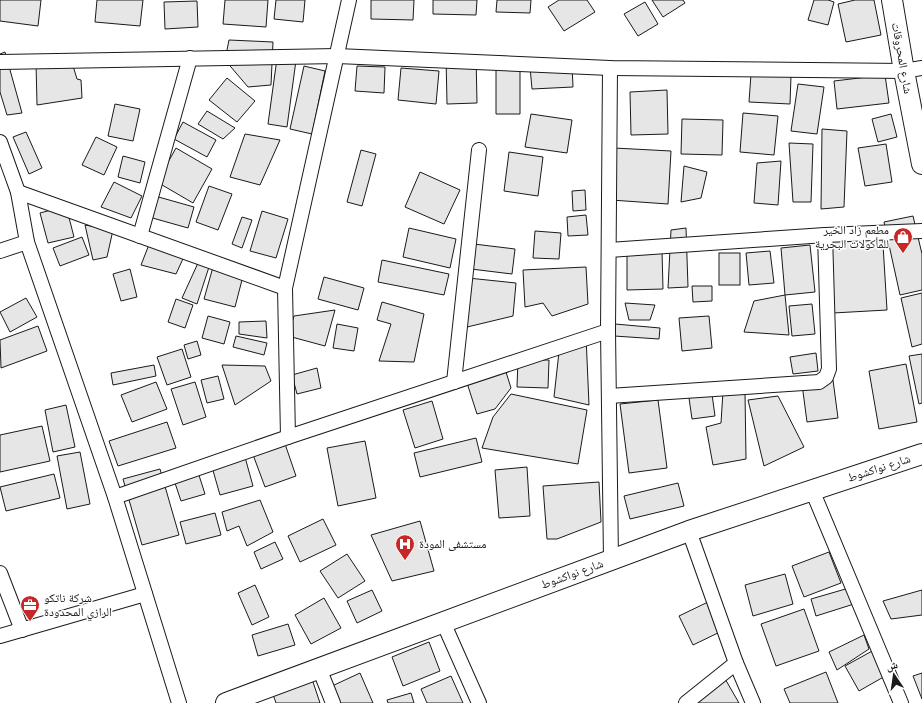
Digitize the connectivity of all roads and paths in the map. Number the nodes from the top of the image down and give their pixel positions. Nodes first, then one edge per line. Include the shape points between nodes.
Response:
1 (349, 0) edge
2 (892, 0) edge
3 (337, 56) junction
4 (190, 58) junction
5 (0, 62) edge
6 (610, 68) junction
7 (913, 70) edge
8 (0, 142) edge
9 (479, 150) dead end
10 (922, 164) edge
11 (18, 192) junction
12 (922, 231) edge
13 (825, 235) junction
14 (140, 236) junction
15 (27, 242) junction
16 (609, 250) junction
17 (0, 251) edge
18 (285, 288) junction
19 (608, 331) junction
20 (454, 382) junction
21 (609, 396) junction
22 (288, 437) junction
23 (922, 454) edge
24 (812, 490) junction
25 (115, 497) junction
26 (689, 531) junction
27 (611, 560) junction
28 (0, 573) edge
29 (145, 594) junction
30 (443, 622) junction
31 (22, 630) junction
32 (0, 636) edge
33 (736, 663) junction
34 (319, 668) junction
35 (179, 703) edge
36 (226, 703) edge
37 (333, 703) edge
38 (479, 703) edge
39 (686, 703) edge
40 (753, 703) edge
41 (901, 703) edge

1 - 3 street
2 - 7 street, شارع المحروقات
3 - 4 street
3 - 6 street
3 - 18 street
4 - 5 street
4 - 14 street
6 - 7 street
6 - 16 street
7 - 10 street, شارع المحروقات
8 - 11 street
9 - 20 street
11 - 14 street
11 - 15 street
12 - 13 street
13 - 16 street
13 - 21 street via 829,369 826,377 819,382
14 - 18 street
15 - 17 street
15 - 25 street
16 - 19 street
18 - 22 street
19 - 20 street
19 - 21 street
20 - 22 street
21 - 27 street
22 - 25 street
23 - 24 street, شارع نواكشوط
24 - 26 street, شارع نواكشوط
24 - 41 street
25 - 29 street
26 - 27 street, شارع نواكشوط
26 - 33 street
27 - 30 street, شارع نواكشوط
28 - 31 street
29 - 31 street
29 - 35 street
30 - 34 street, شارع نواكشوط
30 - 38 street
31 - 32 street
33 - 39 street
33 - 40 street
34 - 36 street, شارع نواكشوط
34 - 37 street

